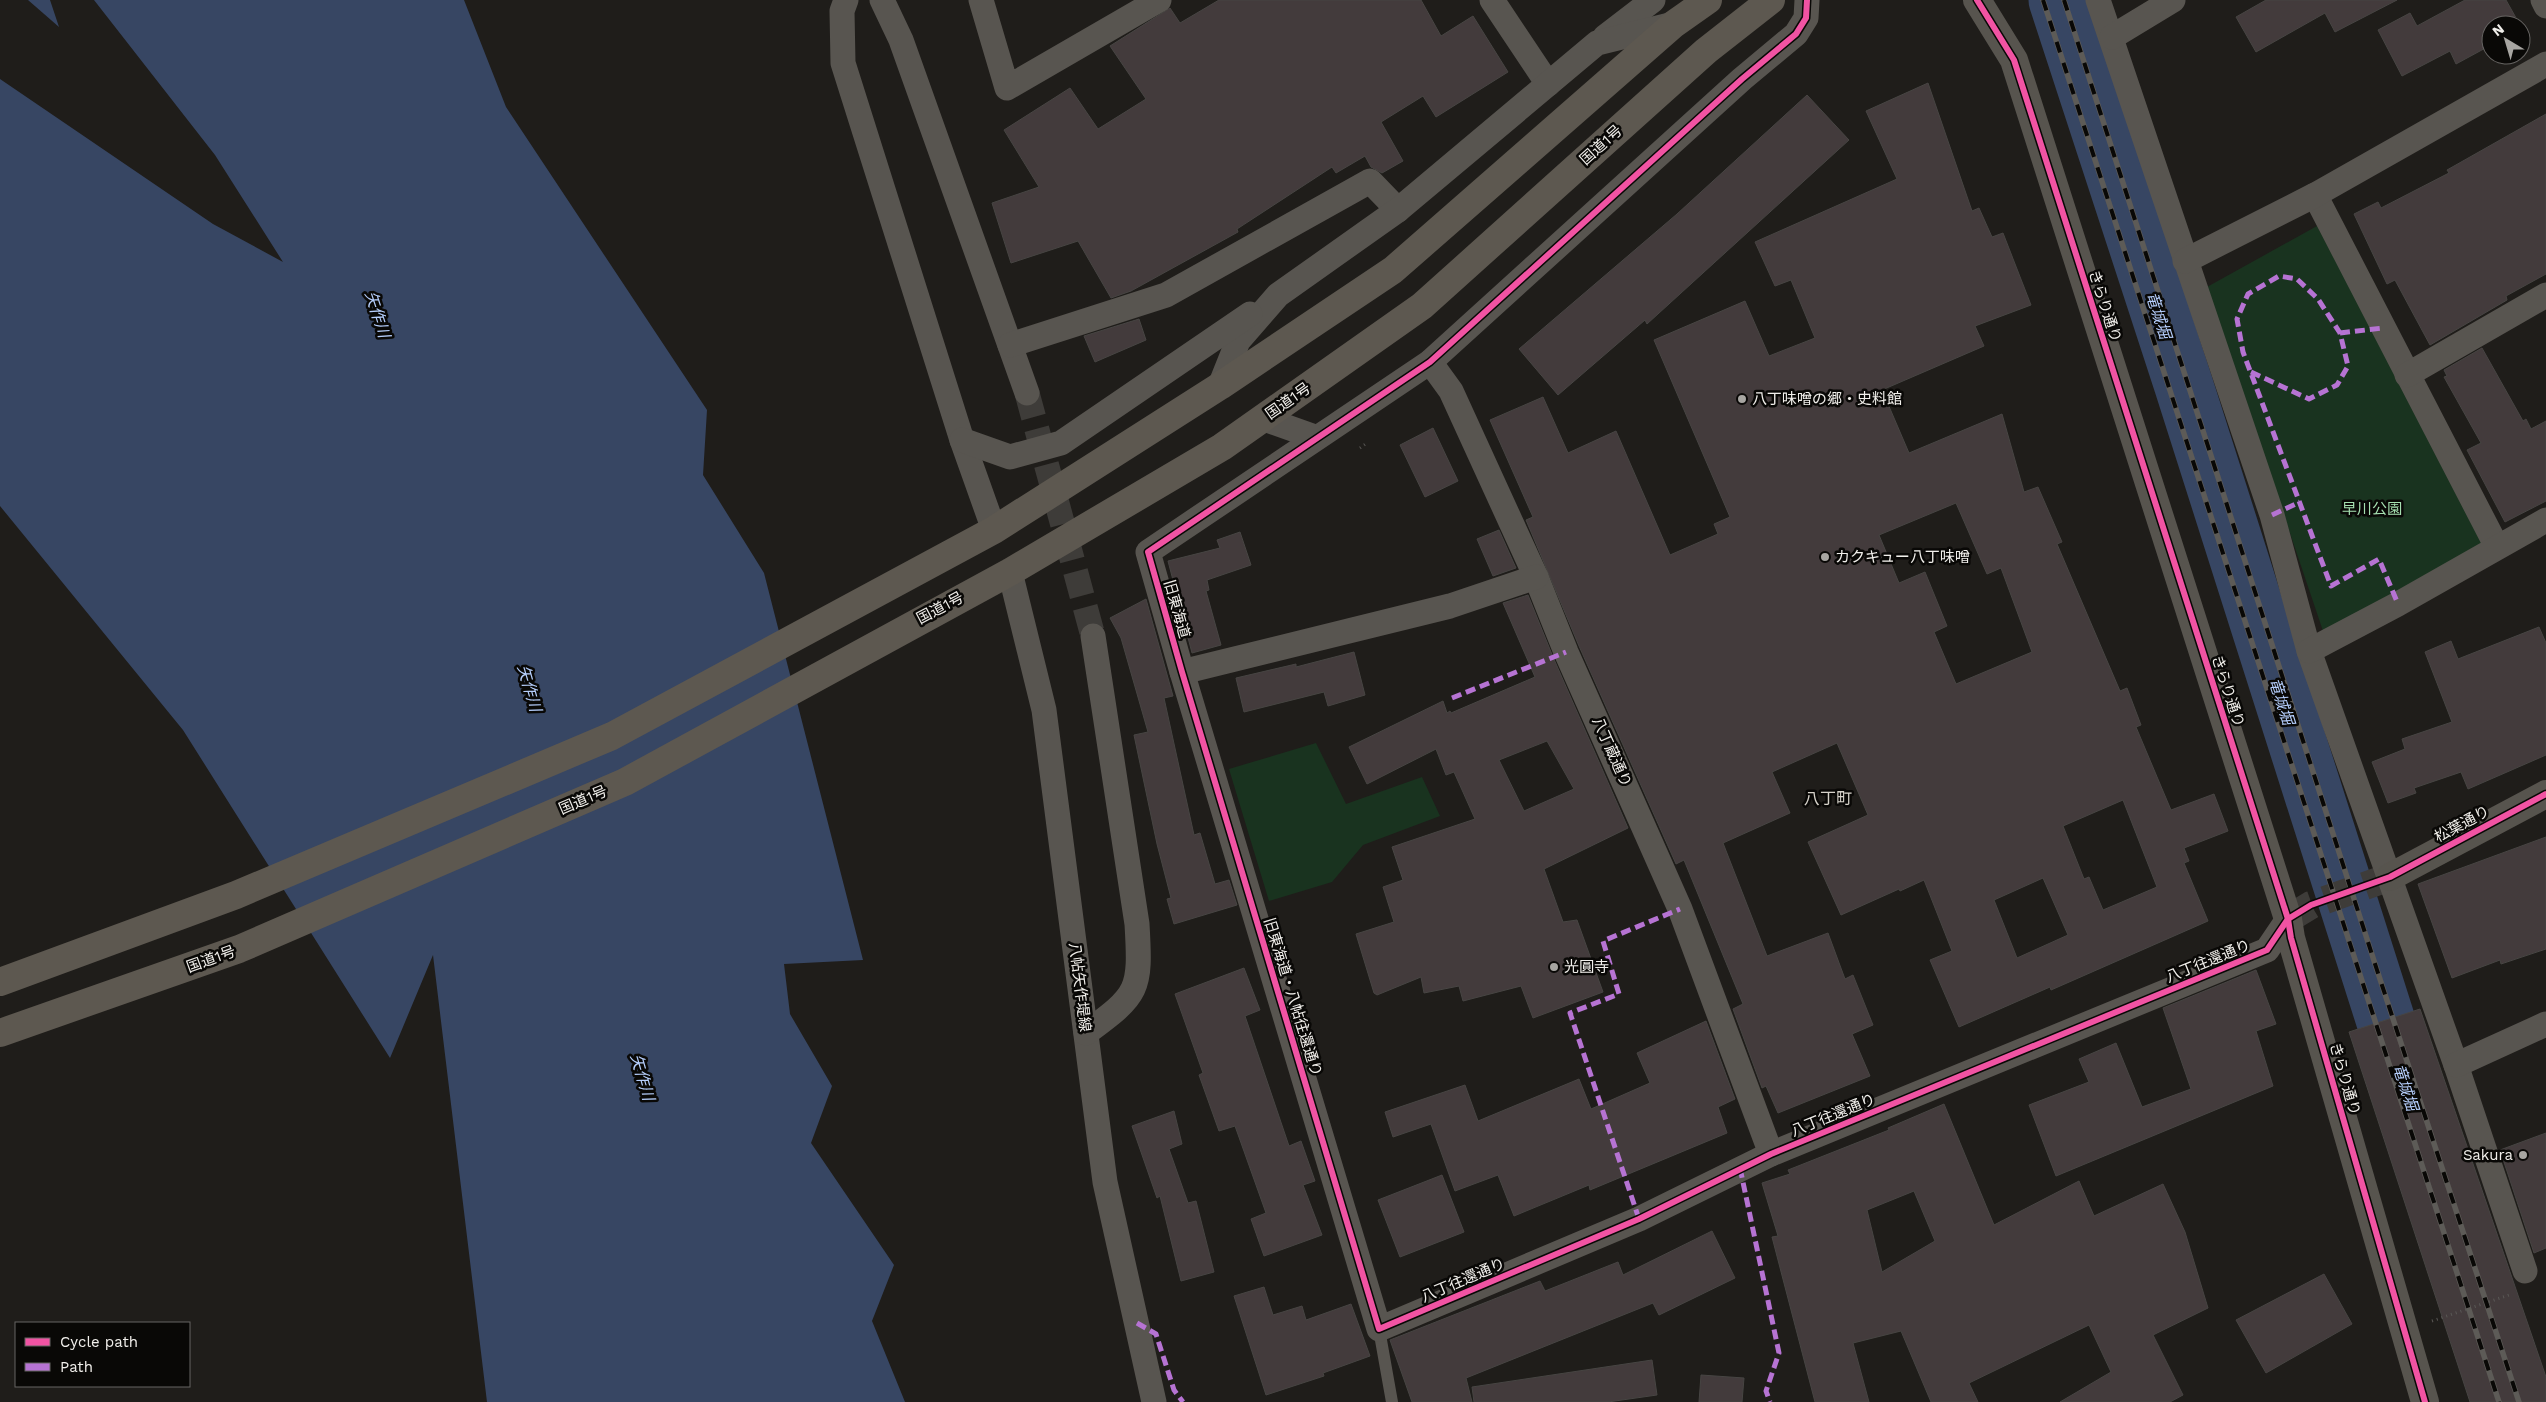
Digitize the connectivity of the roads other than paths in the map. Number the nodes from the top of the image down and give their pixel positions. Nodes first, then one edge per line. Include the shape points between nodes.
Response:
1 (846, 0) edge
2 (882, 0) edge
3 (980, 0) edge
4 (1159, 0) edge
5 (1492, 0) edge
6 (1653, 0) edge
7 (1708, 0) edge
8 (1771, 0) edge
9 (1808, 0) edge
10 (1977, 0) edge
11 (2098, 0) edge
12 (2173, 0) edge
13 (2542, 0) edge
14 (2546, 6) edge
15 (1674, 24) junction
16 (2112, 37) junction
17 (1597, 43) junction
18 (2546, 64) edge
19 (1548, 84) junction
20 (2315, 195) junction
21 (1398, 210) junction
22 (2185, 261) junction
23 (2546, 295) edge
24 (1278, 296) junction
25 (1010, 345) junction
26 (1430, 362) junction
27 (2407, 374) junction
28 (1220, 386) junction
29 (1027, 393) tunnel mouth
30 (1264, 419) junction
31 (1315, 437) junction
32 (962, 440) junction
33 (2546, 520) edge
34 (994, 530) junction
35 (2497, 547) junction
36 (1010, 572) junction
37 (1536, 577) junction
38 (1093, 636) tunnel mouth
39 (2310, 651) junction
40 (1182, 672) junction
41 (2546, 794) edge
42 (2390, 877) junction
43 (2288, 919) junction
44 (0, 982) edge
45 (2546, 1024) edge
46 (0, 1033) edge
47 (1086, 1033) junction
48 (2456, 1065) junction
49 (1771, 1154) junction
50 (2525, 1271) dead end
51 (1380, 1329) junction
52 (1154, 1402) edge
53 (1392, 1402) edge
54 (2425, 1402) edge

1 - 32 street via 842,11 843,63
2 - 25 street via 901,40
3 - 4 street via 1007,88
5 - 19 street
6 - 17 street
7 - 15 highway
8 - 30 highway, 国道1号 via 1706,51 1422,306
9 - 26 street via 1806,18 1796,34 1742,79
10 - 43 street, きらり通り via 2014,60
11 - 16 street
12 - 16 street
13 - 14 street
15 - 17 street
15 - 28 highway via 1393,270
16 - 22 street
17 - 19 street
18 - 20 street
19 - 21 street
20 - 22 street
20 - 27 street
21 - 24 street
21 - 25 street via 1370,181 1166,295
22 - 39 street via 2272,515
23 - 27 street
24 - 28 street via 1238,341
24 - 32 street via 1061,443 1010,456
25 - 29 street
26 - 31 street
26 - 37 street, 八丁蔵通り via 1451,391
27 - 35 street
28 - 34 highway
30 - 31 street
30 - 36 highway, 国道1号
31 - 40 street, 旧東海道 via 1148,552
32 - 34 street
33 - 35 street
34 - 44 highway via 612,736 236,895
35 - 39 street
36 - 46 highway, 国道1号 via 625,782 239,949
36 - 47 street, 八帖矢作堤線 via 1044,710
37 - 40 street via 1450,606
37 - 49 street, 八丁蔵通り via 1680,909
38 - 47 street via 1138,924 1140,966 1134,989 1121,1007
39 - 42 street
40 - 51 street, 旧東海道・八帖往還通り
41 - 42 street, 松葉通り
42 - 48 street
43 - 49 street, 八丁往還通り via 2267,950
43 - 54 street, きらり通り
45 - 48 street
47 - 52 street, 八帖矢作堤線 via 1105,1182
48 - 50 street
49 - 51 street, 八丁往還通り via 1639,1219
51 - 53 lane

